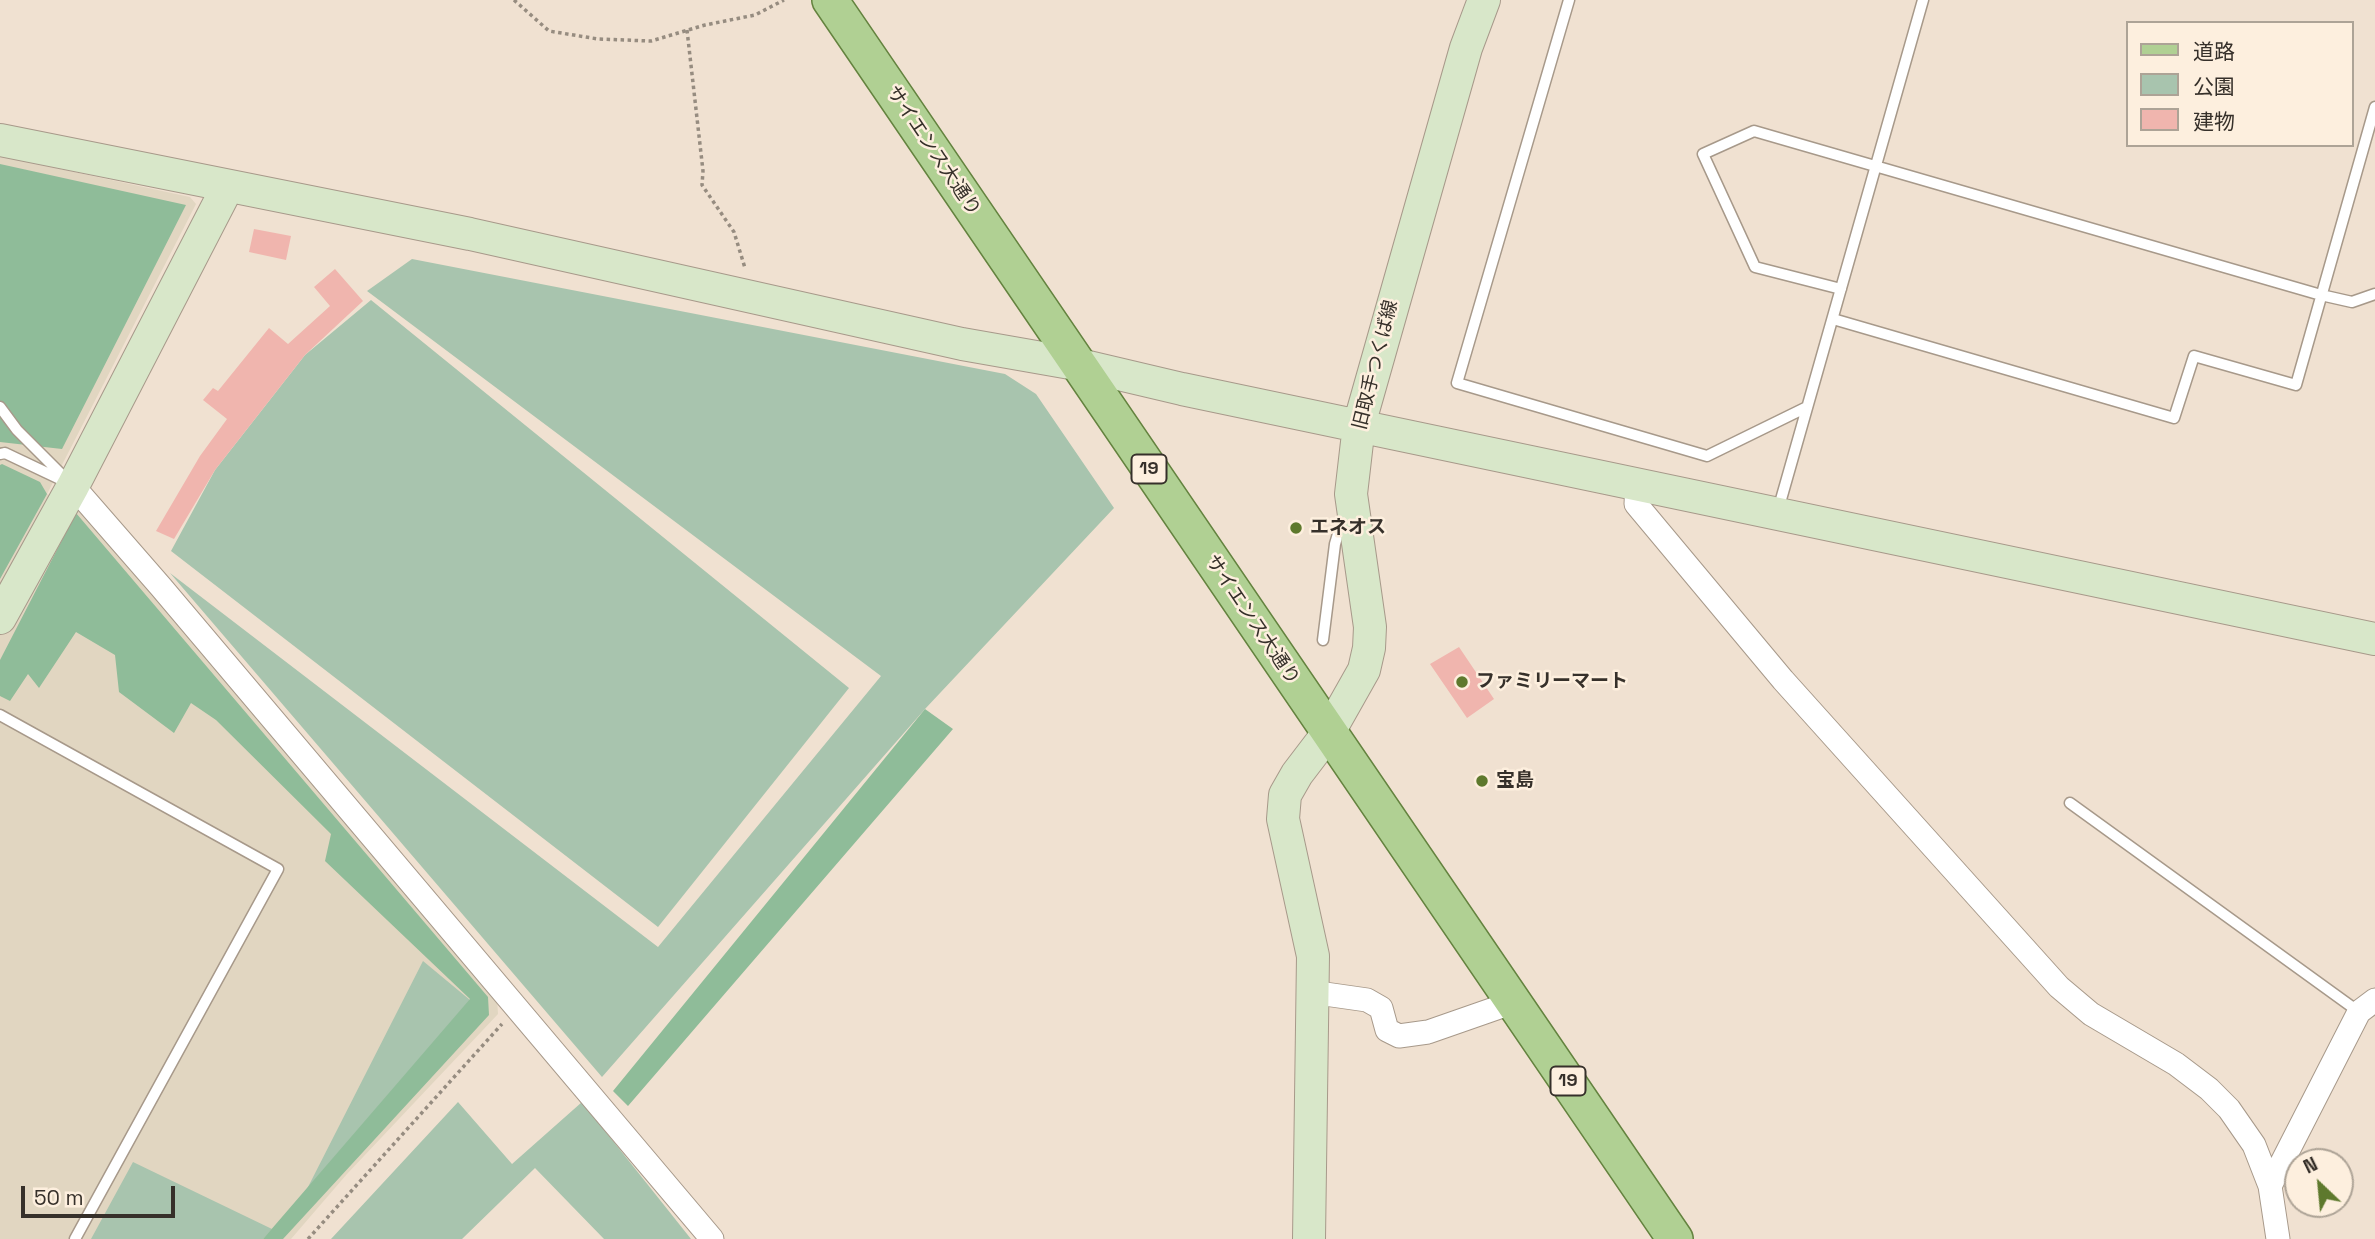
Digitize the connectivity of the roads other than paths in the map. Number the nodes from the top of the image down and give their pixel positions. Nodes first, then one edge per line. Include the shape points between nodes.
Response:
1 (830, 0) edge
2 (1484, 0) edge
3 (1569, 0) edge
4 (1923, 0) edge
5 (2375, 107) edge
6 (0, 140) edge
7 (1876, 166) junction
8 (228, 186) junction
9 (1841, 289) junction
10 (2375, 294) edge
11 (2321, 295) junction
12 (1833, 319) junction
13 (1076, 364) junction
14 (0, 407) edge
15 (1807, 407) junction
16 (1359, 425) junction
17 (0, 454) edge
18 (1637, 483) junction
19 (73, 486) junction
20 (1351, 494) junction
21 (1777, 513) junction
22 (0, 618) edge
23 (1323, 639) dead end
24 (2375, 639) edge
25 (0, 715) edge
26 (1329, 732) junction
27 (2070, 803) dead end
28 (1311, 992) junction
29 (1514, 1002) junction
30 (2367, 1006) edge
31 (2270, 1186) junction
32 (75, 1239) edge
33 (712, 1239) edge
34 (1309, 1239) edge
35 (1675, 1239) edge
36 (2278, 1239) edge

1 - 13 main road, サイエンス大通り / 19
2 - 16 street, 旧取手つくば線 via 1466,48
3 - 15 lane via 1457,383 1707,456
4 - 7 lane
5 - 11 lane
6 - 8 street
7 - 9 lane
7 - 9 lane via 1754,131 1703,154 1755,267
7 - 11 lane
8 - 13 street via 445,229 962,344
8 - 19 street
9 - 12 lane
10 - 11 lane via 2352,302
11 - 12 lane via 2296,385 2194,356 2175,418
12 - 15 lane
13 - 16 street
13 - 26 main road, サイエンス大通り / 19
14 - 19 lane
15 - 21 lane
16 - 18 street
16 - 20 street, 旧取手つくば線
17 - 19 lane
18 - 21 street
18 - 31 street via 1636,504 1783,680 2059,986 2091,1014 2176,1063 2229,1109 2254,1145
19 - 22 street
19 - 33 street
20 - 23 lane via 1335,544
20 - 26 street, 旧取手つくば線 via 1369,648 1363,670
21 - 24 street
25 - 32 lane via 278,869
26 - 28 street, 旧取手つくば線 via 1284,795 1283,819 1312,957
26 - 29 main road, サイエンス大通り / 19
27 - 30 lane
28 - 29 street via 1367,1000 1381,1008 1387,1030 1399,1036 1428,1032
28 - 34 street, 旧取手つくば線
29 - 35 main road, サイエンス大通り / 19
30 - 31 street
31 - 36 street

